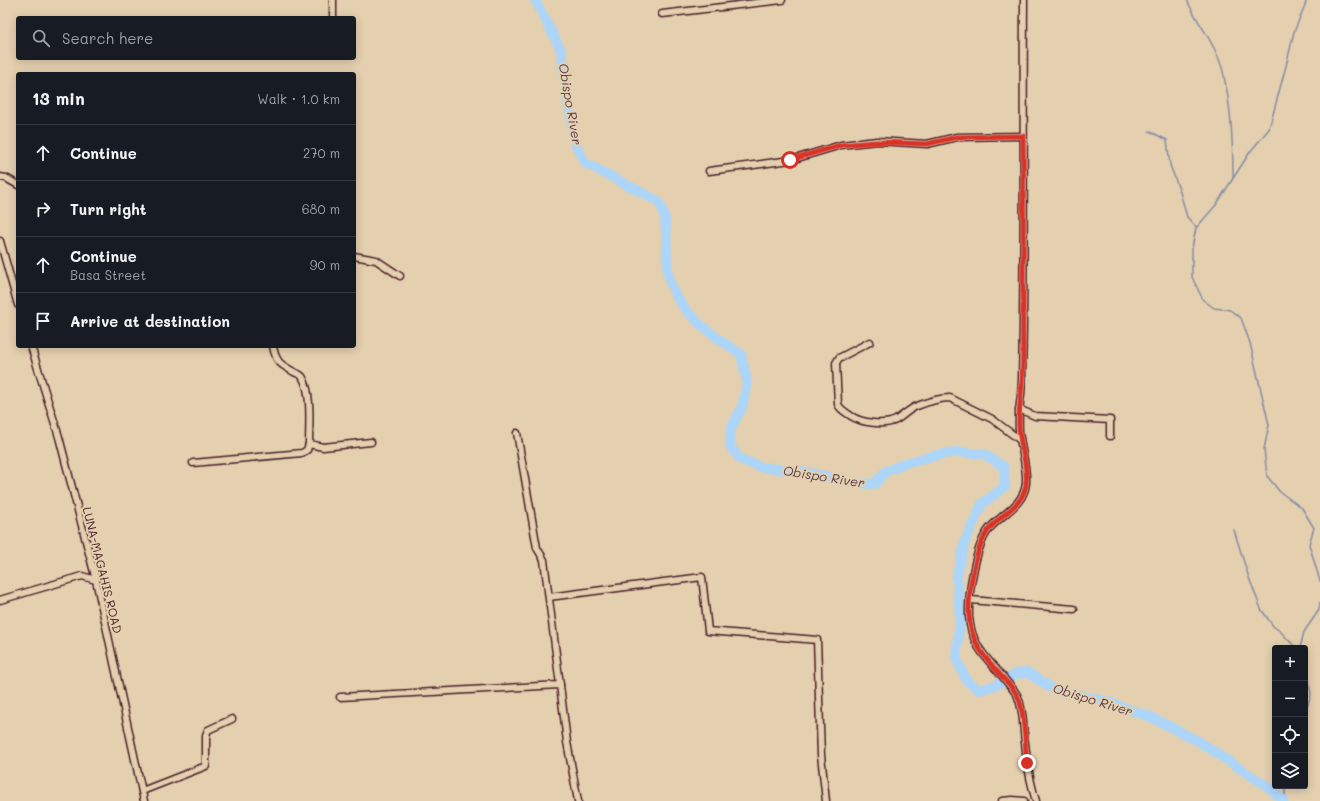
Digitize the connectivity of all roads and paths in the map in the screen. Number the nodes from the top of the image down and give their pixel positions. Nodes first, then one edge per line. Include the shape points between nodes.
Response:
1 (333, 0) edge
2 (782, 0) edge
3 (1024, 0) edge
4 (662, 14) dead end
5 (333, 16) edge
6 (1023, 136) junction
7 (709, 171) dead end
8 (0, 177) edge
9 (16, 184) edge
10 (0, 241) edge
11 (356, 256) edge
12 (400, 276) dead end
13 (16, 298) edge
14 (870, 342) dead end
15 (32, 348) edge
16 (273, 348) edge
17 (1019, 409) junction
18 (517, 433) dead end
19 (1110, 436) dead end
20 (1020, 440) junction
21 (371, 442) dead end
22 (309, 444) junction
23 (193, 463) dead end
24 (96, 580) junction
25 (548, 597) junction
26 (0, 600) edge
27 (970, 600) junction
28 (1074, 609) dead end
29 (560, 685) junction
30 (340, 697) dead end
31 (232, 719) dead end
32 (142, 791) junction
33 (144, 801) edge
34 (578, 801) edge
35 (826, 801) edge
36 (1002, 801) edge
37 (1024, 801) edge
38 (1036, 801) edge

1 - 5 street
2 - 4 street
3 - 6 street
6 - 7 street via 957,137 927,144 877,142 841,145 790,160
6 - 17 street via 1022,382
8 - 9 street
10 - 13 street
11 - 12 street via 376,260
14 - 20 street via 839,358 836,363 838,404 858,421 865,423 896,420 917,405 950,398 992,419
15 - 24 street, LUNA-MAGAHIS ROAD via 59,437
16 - 22 street via 278,363 304,379 308,396
17 - 19 street via 1035,416 1110,420
17 - 20 street
18 - 25 street via 537,548 544,560
20 - 27 street via 1025,459 1025,490 1012,510 990,527 982,540 977,552
21 - 22 street via 323,447
22 - 23 street via 307,450 302,453
24 - 26 street via 82,576
24 - 32 street, LUNA-MAGAHIS ROAD
25 - 29 street
25 - 35 street via 702,577 708,631 817,640 821,755
27 - 28 street
27 - 38 street via 969,615 973,637 983,655 1014,690 1022,710 1027,763
29 - 30 street
29 - 34 street
31 - 32 street via 208,730 206,766
32 - 33 street, LUNA-MAGAHIS ROAD
36 - 37 street

